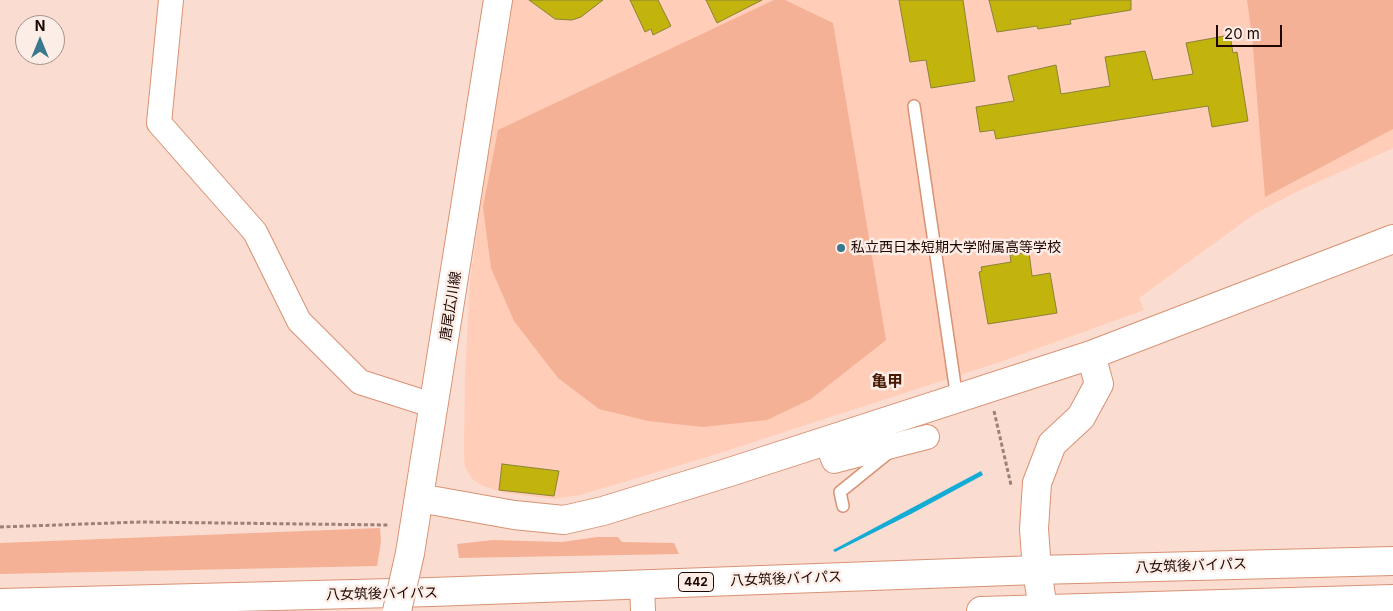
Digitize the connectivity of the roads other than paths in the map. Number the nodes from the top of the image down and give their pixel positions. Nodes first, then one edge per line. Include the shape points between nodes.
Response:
1 (171, 0) edge
2 (498, 0) edge
3 (914, 106) dead end
4 (1393, 239) edge
5 (1091, 355) junction
6 (957, 399) junction
7 (435, 406) junction
8 (927, 437) dead end
9 (826, 441) junction
10 (898, 444) junction
11 (419, 498) junction
12 (843, 506) dead end
13 (1393, 561) edge
14 (1037, 570) junction
15 (642, 584) junction
16 (1393, 599) edge
17 (0, 603) edge
18 (1043, 610) edge
19 (397, 611) edge
20 (643, 611) edge
21 (981, 611) edge

1 - 7 street via 159,123 255,232 299,321 360,382
2 - 7 main road, 唐尾広川線
3 - 6 lane
4 - 5 main road
5 - 6 main road
5 - 14 main road via 1099,384 1082,417 1052,444 1037,483 1034,529
6 - 9 main road
7 - 11 main road, 唐尾広川線
8 - 10 street
9 - 10 street via 834,461
9 - 11 main road via 603,511 564,520 514,515
10 - 12 lane via 840,492
11 - 19 main road, 唐尾広川線, bridge
13 - 14 main road, 八女筑後バイパス / 442
14 - 15 main road, 八女筑後バイパス / 442
14 - 18 main road
15 - 17 main road, 八女筑後バイパス / 442
15 - 20 street
16 - 18 main road
18 - 21 main road

